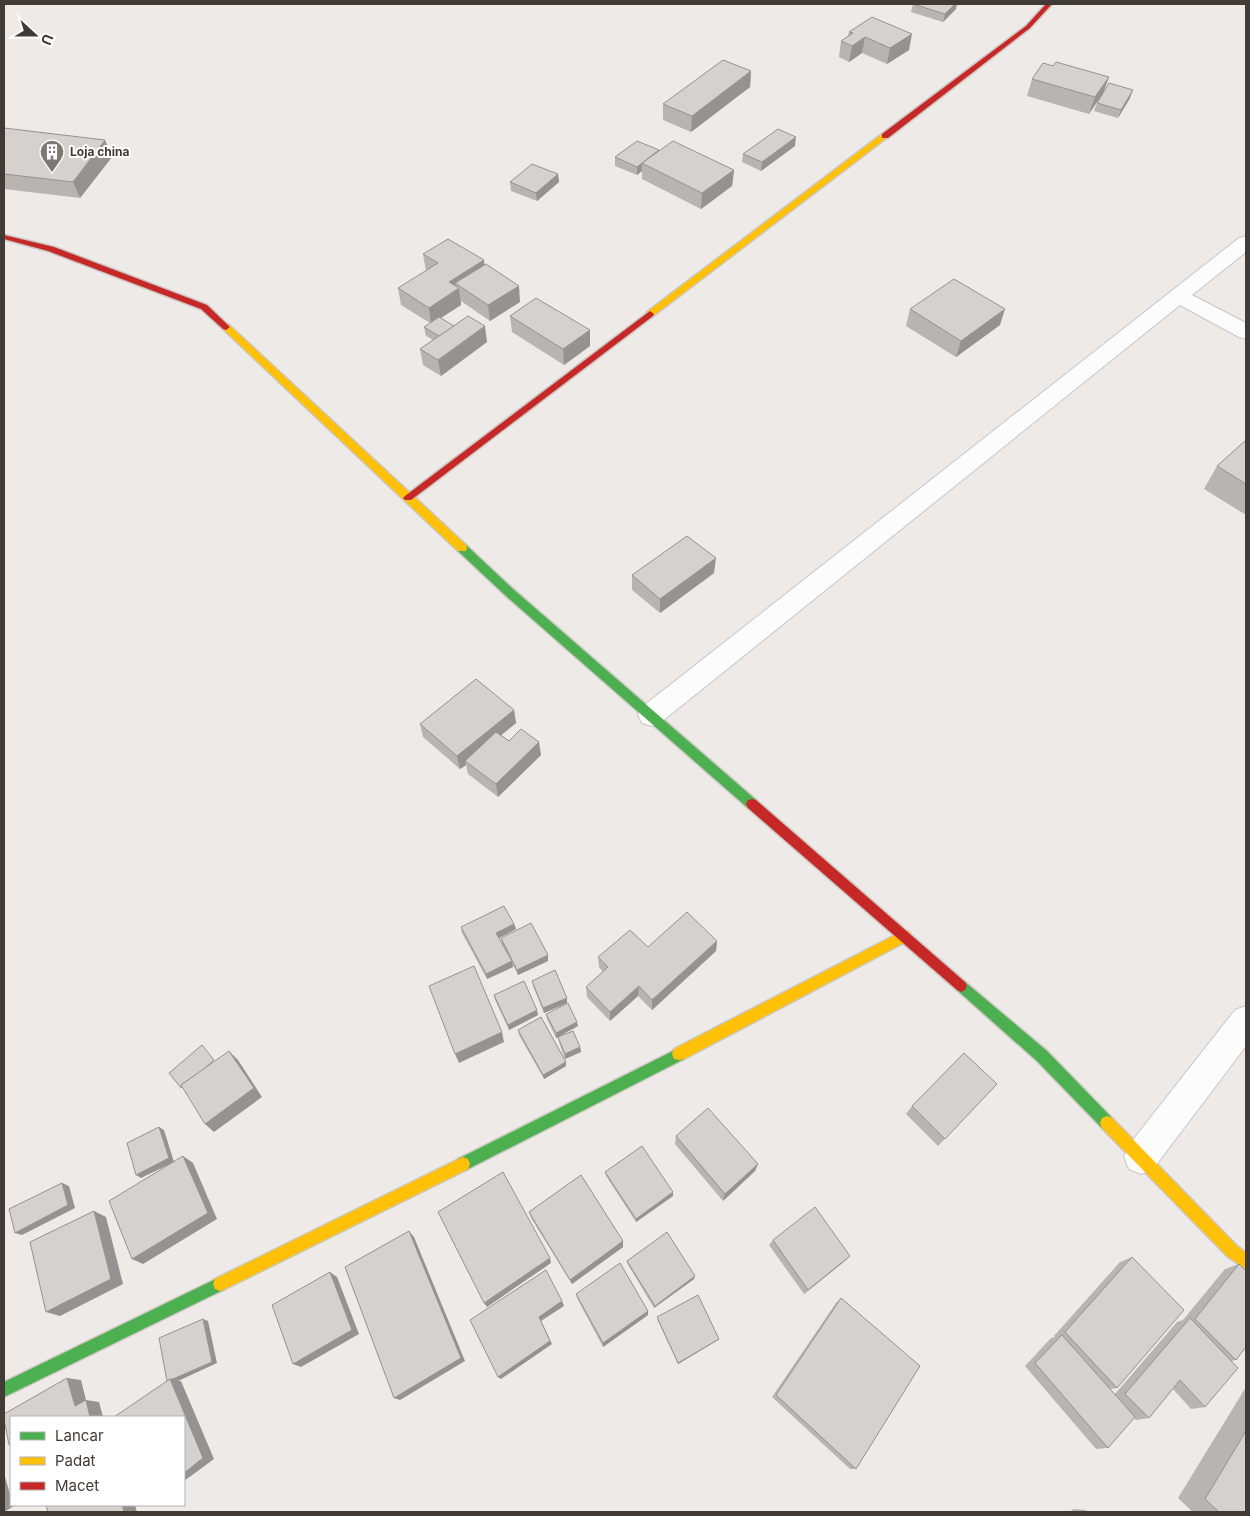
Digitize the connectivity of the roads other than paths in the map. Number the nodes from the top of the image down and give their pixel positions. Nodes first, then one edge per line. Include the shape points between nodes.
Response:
1 (1049, 4) edge
2 (4, 237) edge
3 (1246, 242) edge
4 (1178, 296) junction
5 (1246, 332) edge
6 (408, 498) junction
7 (650, 715) junction
8 (905, 936) junction
9 (1246, 1020) edge
10 (1141, 1158) junction
11 (1246, 1262) edge
12 (4, 1390) edge

1 - 6 street via 1028,27
2 - 6 street via 51,249 204,307
3 - 4 street
4 - 5 street
4 - 7 street
6 - 7 street via 509,592
7 - 8 street
8 - 10 street via 1042,1056
8 - 12 street via 526,1133
9 - 10 street
10 - 11 street

